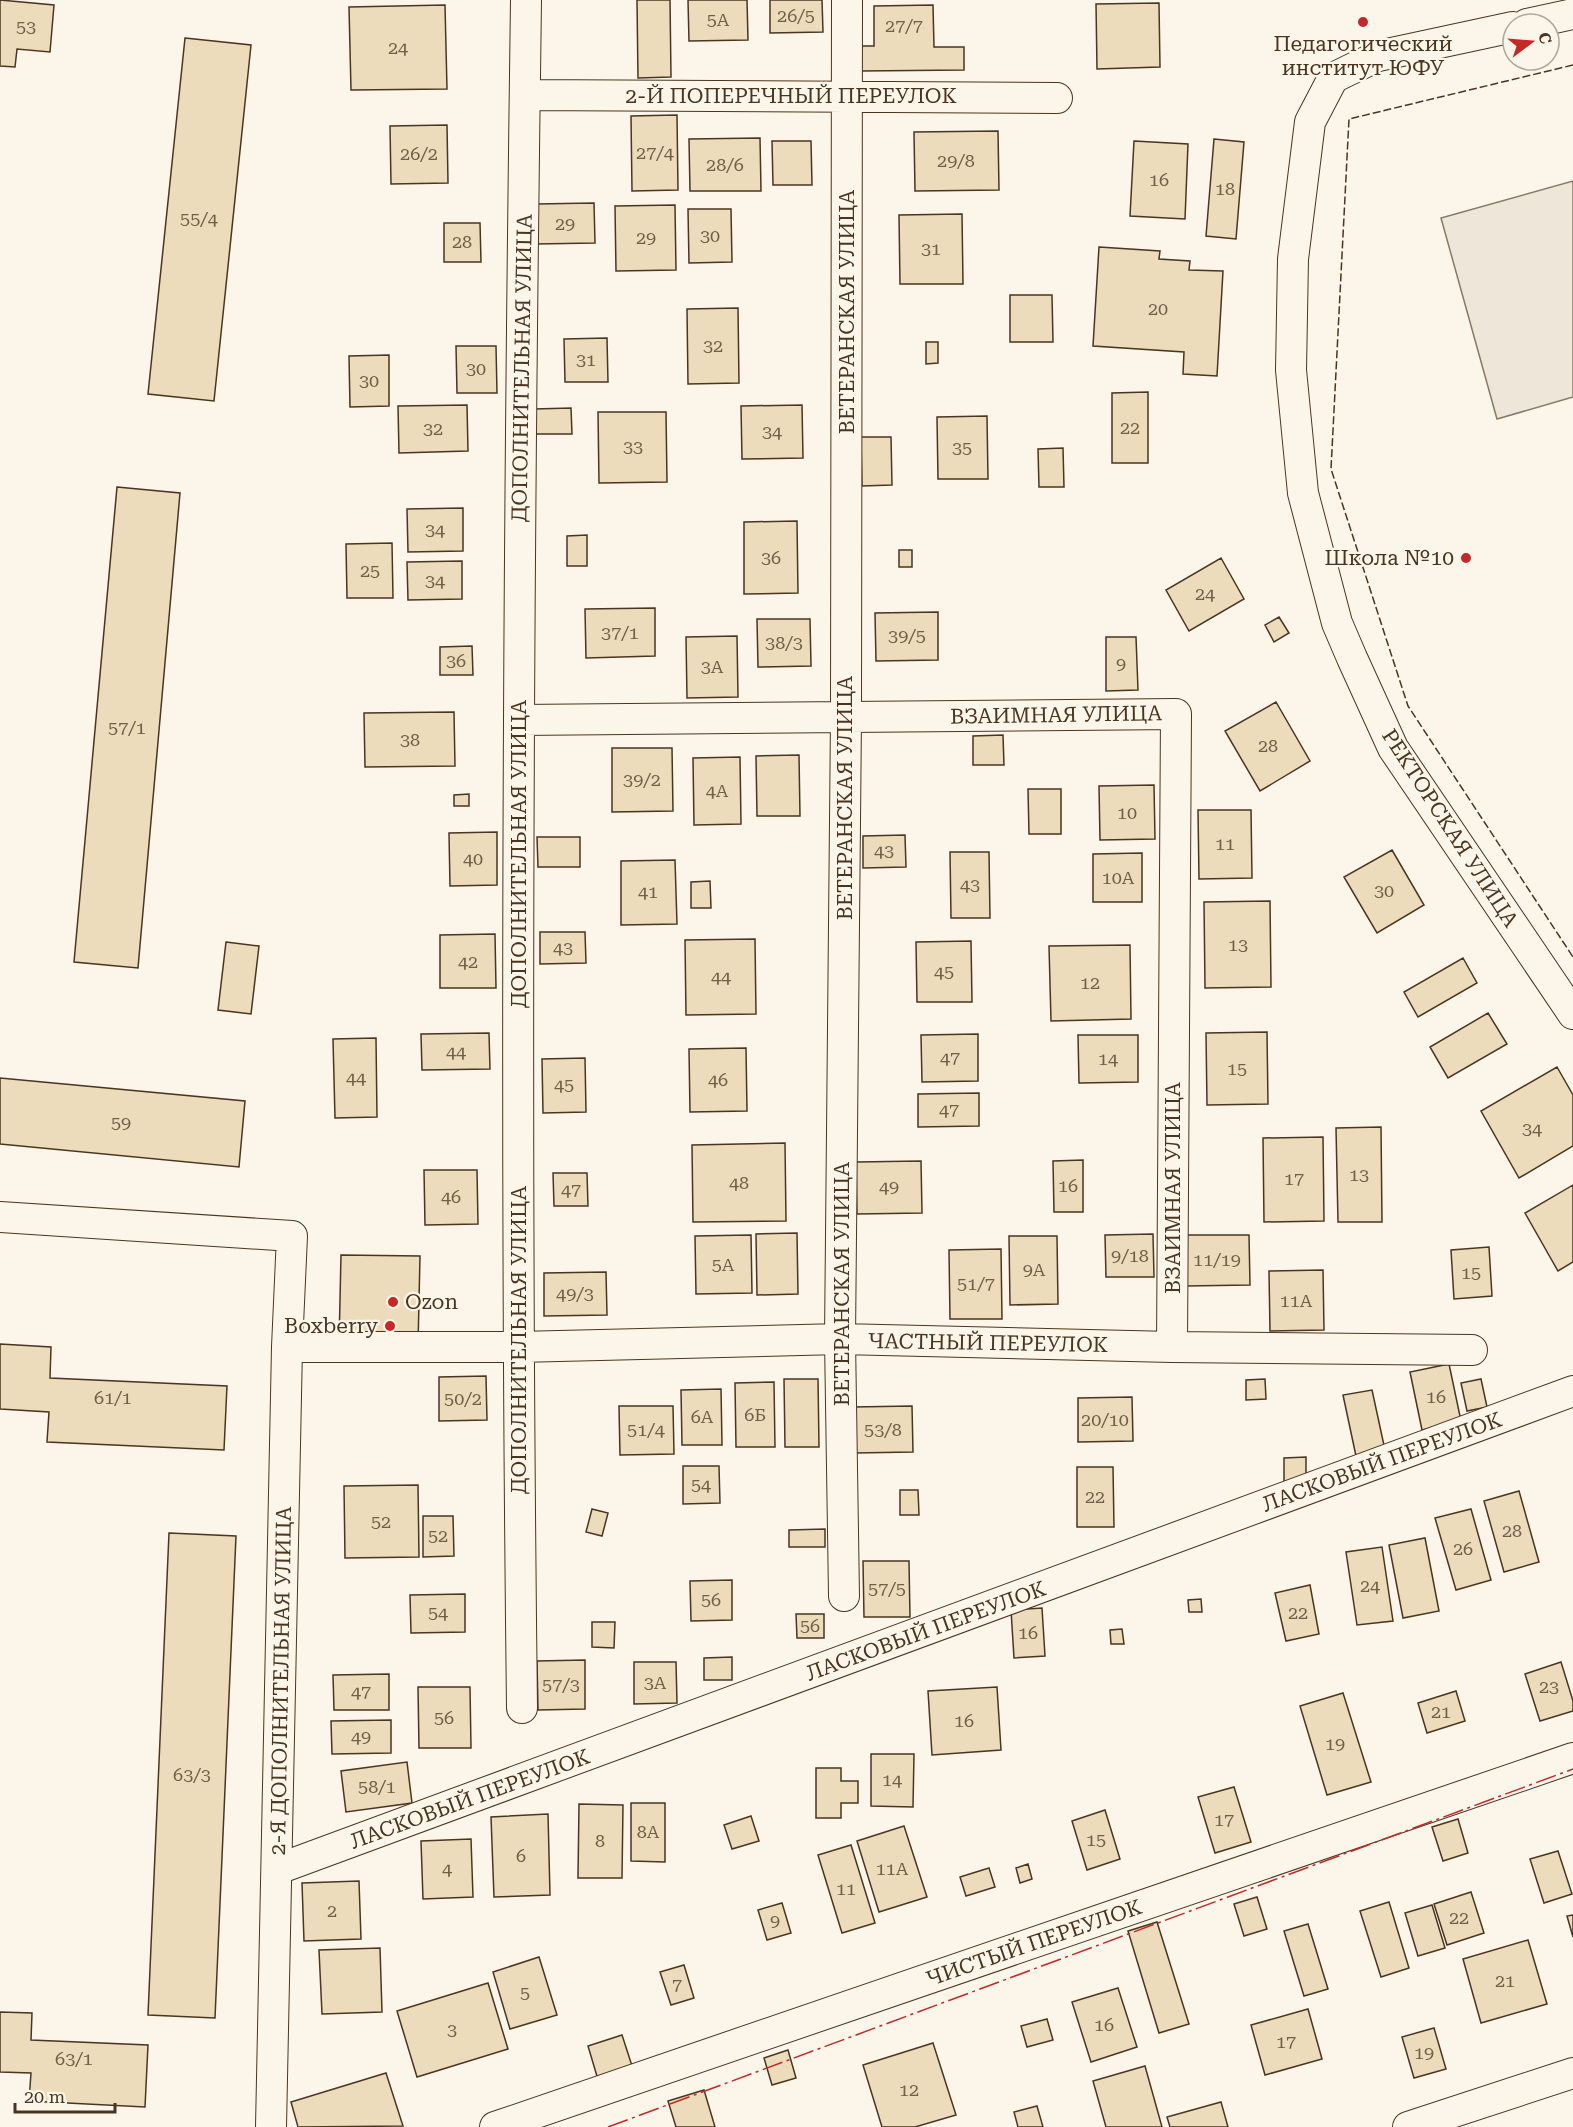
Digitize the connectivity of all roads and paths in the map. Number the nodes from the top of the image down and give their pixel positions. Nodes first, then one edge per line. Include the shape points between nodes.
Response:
1 (526, 0) edge
2 (847, 0) edge
3 (1501, 30) edge
4 (525, 95) junction
5 (847, 95) junction
6 (1057, 98) dead end
7 (846, 717) junction
8 (519, 720) junction
9 (1573, 1014) edge
10 (0, 1216) edge
11 (840, 1339) junction
12 (287, 1347) junction
13 (518, 1347) junction
14 (1172, 1347) junction
15 (1472, 1350) dead end
16 (1573, 1391) edge
17 (844, 1596) dead end
18 (522, 1708) dead end
19 (1573, 1758) edge
20 (278, 1869) junction
21 (1573, 2073) edge
22 (271, 2127) edge
23 (495, 2127) edge
24 (1408, 2127) edge

1 - 4 street, ДОПОЛНИТЕЛЬНАЯ УЛИЦА
2 - 5 street, ВЕТЕРАНСКАЯ УЛИЦА
3 - 9 street, РЕКТОРСКАЯ УЛИЦА via 1378,56 1333,78 1310,122 1293,259 1291,370 1303,493 1337,623 1352,658 1392,748
4 - 5 street, 2-Й ПОПЕРЕЧНЫЙ ПЕРЕУЛОК
4 - 8 street, ДОПОЛНИТЕЛЬНАЯ УЛИЦА
5 - 6 street, 2-Й ПОПЕРЕЧНЫЙ ПЕРЕУЛОК
5 - 7 street, ВЕТЕРАНСКАЯ УЛИЦА
7 - 8 street, ВЗАИМНАЯ УЛИЦА
7 - 11 street, ВЕТЕРАНСКАЯ УЛИЦА
7 - 14 street, ВЗАИМНАЯ УЛИЦА via 1176,714
8 - 13 street, ДОПОЛНИТЕЛЬНАЯ УЛИЦА
10 - 12 street, 2-Я ДОПОЛНИТЕЛЬНАЯ УЛИЦА via 292,1236
11 - 13 street, ЧАСТНЫЙ ПЕРЕУЛОК
11 - 14 street, ЧАСТНЫЙ ПЕРЕУЛОК
11 - 17 street, ВЕТЕРАНСКАЯ УЛИЦА
12 - 13 street, ЧАСТНЫЙ ПЕРЕУЛОК
12 - 20 street, 2-Я ДОПОЛНИТЕЛЬНАЯ УЛИЦА
13 - 18 street, ДОПОЛНИТЕЛЬНАЯ УЛИЦА
14 - 15 street, ЧАСТНЫЙ ПЕРЕУЛОК
16 - 20 street, ЛАСКОВЫЙ ПЕРЕУЛОК
19 - 23 street, ЧИСТЫЙ ПЕРЕУЛОК
20 - 22 street, 2-Я ДОПОЛНИТЕЛЬНАЯ УЛИЦА
21 - 24 street

